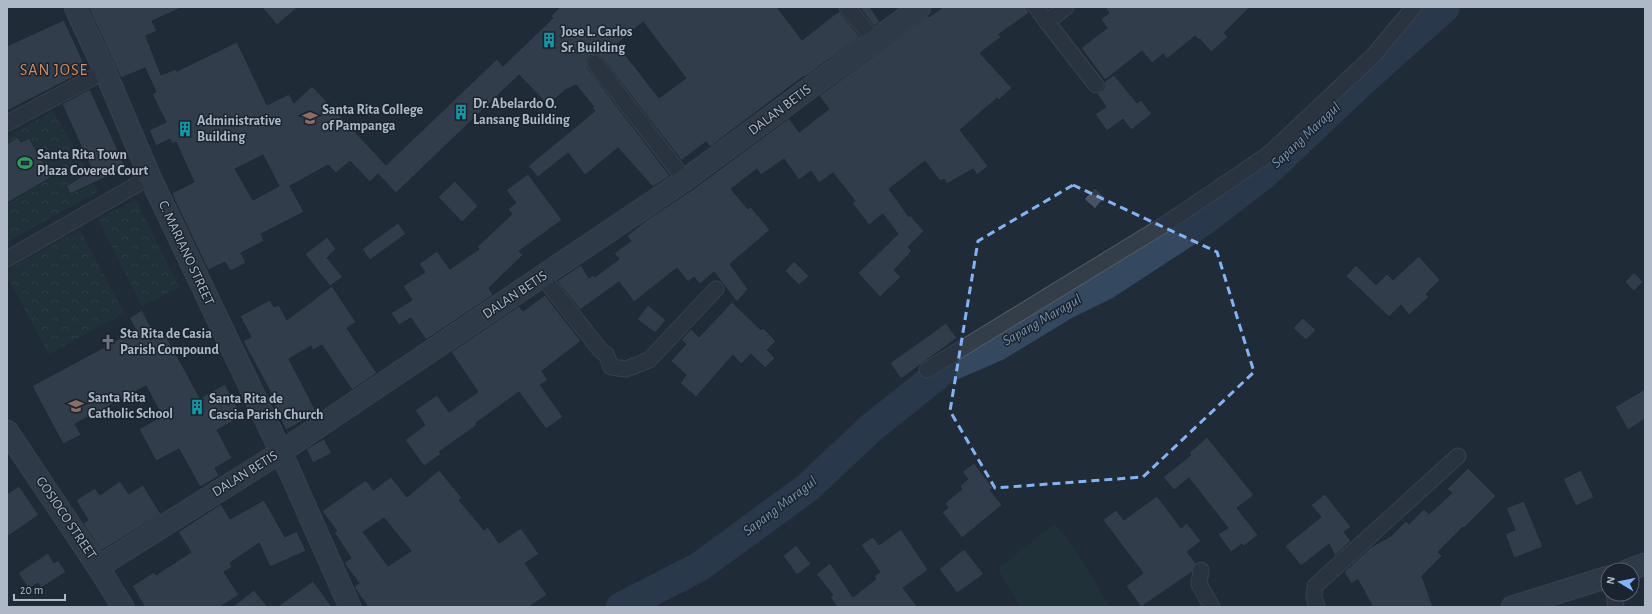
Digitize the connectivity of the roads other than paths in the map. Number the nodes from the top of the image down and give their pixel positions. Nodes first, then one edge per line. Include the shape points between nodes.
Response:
1 (75, 7) edge
2 (847, 7) edge
3 (920, 7) edge
4 (1036, 7) edge
5 (1066, 7) edge
6 (1414, 7) edge
7 (1047, 22) junction
8 (874, 40) junction
9 (595, 63) dead end
10 (105, 71) junction
11 (1096, 85) dead end
12 (7, 123) edge
13 (150, 177) junction
14 (685, 180) junction
15 (7, 259) edge
16 (542, 276) junction
17 (716, 289) dead end
18 (927, 370) dead end
19 (7, 431) edge
20 (281, 452) junction
21 (1458, 456) dead end
22 (98, 566) junction
23 (1201, 570) dead end
24 (1600, 580) edge
25 (123, 607) edge
26 (350, 607) edge
27 (1212, 607) edge
28 (1317, 607) edge
29 (1512, 607) edge

1 - 10 street, C. MARIANO STREET
2 - 8 street
3 - 8 street, DALAN BETIS
4 - 7 street
5 - 7 street
6 - 18 street via 1373,56 1269,154 1167,223
7 - 11 street
8 - 14 street, DALAN BETIS
9 - 14 street
10 - 12 street
10 - 13 street, C. MARIANO STREET
13 - 15 street
13 - 20 street, C. MARIANO STREET
14 - 16 street, DALAN BETIS
16 - 17 street via 606,354 611,367 626,369 649,360
16 - 20 street, DALAN BETIS
19 - 22 street, GOSIOCO STREET
20 - 22 street, DALAN BETIS
20 - 26 street, C. MARIANO STREET
21 - 28 street via 1315,586 1314,597
22 - 25 street, GOSIOCO STREET
23 - 27 street via 1200,584
24 - 29 street

